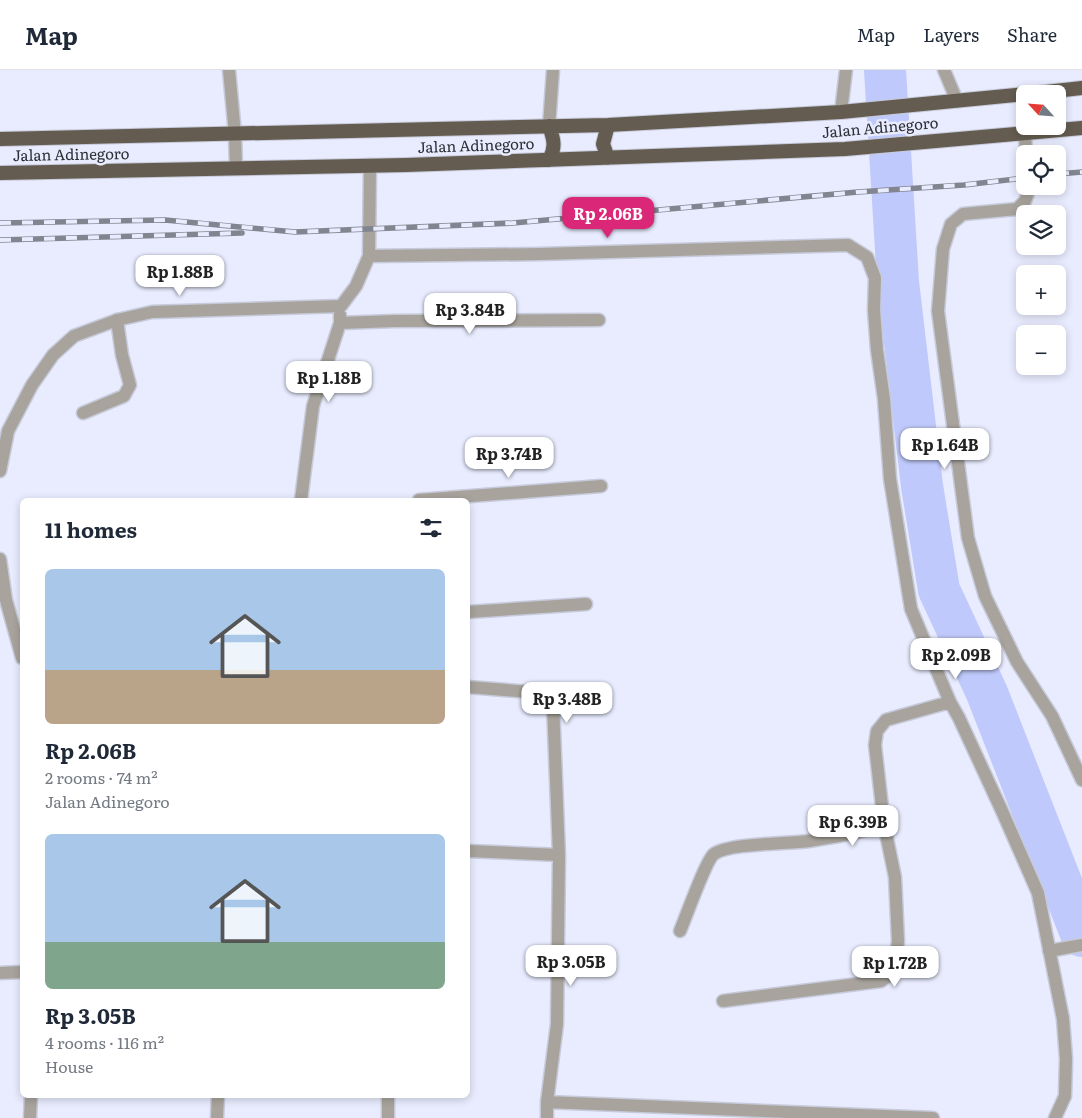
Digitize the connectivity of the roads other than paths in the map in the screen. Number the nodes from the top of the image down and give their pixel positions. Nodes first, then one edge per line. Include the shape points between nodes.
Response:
1 (229, 70) edge
2 (553, 70) edge
3 (846, 70) edge
4 (944, 70) edge
5 (1082, 88) edge
6 (1066, 90) edge
7 (1016, 95) edge
8 (951, 101) junction
9 (843, 112) junction
10 (608, 125) junction
11 (549, 126) junction
12 (1082, 128) edge
13 (1066, 129) edge
14 (1016, 133) edge
15 (235, 134) junction
16 (0, 139) edge
17 (608, 158) junction
18 (549, 160) junction
19 (370, 165) junction
20 (236, 167) junction
21 (0, 173) edge
22 (1027, 195) edge
23 (369, 256) junction
24 (341, 306) junction
25 (117, 320) junction
26 (599, 320) dead end
27 (340, 323) junction
28 (83, 413) dead end
29 (4, 431) edge
30 (0, 472) edge
31 (601, 486) dead end
32 (301, 498) edge
33 (445, 498) edge
34 (0, 558) edge
35 (586, 604) dead end
36 (470, 612) edge
37 (20, 651) edge
38 (470, 687) edge
39 (950, 702) junction
40 (1082, 780) edge
41 (884, 824) junction
42 (470, 851) edge
43 (559, 855) junction
44 (680, 931) dead end
45 (1082, 945) edge
46 (1054, 951) junction
47 (20, 972) edge
48 (0, 973) edge
49 (723, 1001) dead end
50 (31, 1098) edge
51 (218, 1098) edge
52 (388, 1098) edge
53 (547, 1102) junction
54 (30, 1118) edge
55 (217, 1118) edge
56 (388, 1118) edge
57 (547, 1118) edge
58 (934, 1118) edge
59 (1055, 1118) edge

1 - 15 street
2 - 11 street
3 - 9 street
4 - 8 street
5 - 6 highway, Jalan Adinegoro
7 - 8 highway, Jalan Adinegoro
8 - 9 highway, Jalan Adinegoro
9 - 10 highway, Jalan Adinegoro
10 - 11 highway, Jalan Adinegoro
10 - 17 highway via 604,144
11 - 15 highway, Jalan Adinegoro
11 - 18 highway via 554,139
12 - 13 highway, Jalan Adinegoro
14 - 17 highway, Jalan Adinegoro via 845,148
15 - 16 highway, Jalan Adinegoro
15 - 20 street
17 - 18 highway, Jalan Adinegoro
18 - 19 highway, Jalan Adinegoro
19 - 20 highway, Jalan Adinegoro
19 - 23 street
20 - 21 highway, Jalan Adinegoro
22 - 40 street via 1017,209 963,214 951,224 943,249 938,312 968,538 985,596 1017,662 1052,716
23 - 24 street via 356,286
23 - 39 street via 848,245 868,257 875,278 874,310 890,479 911,609
24 - 25 street via 152,312
24 - 27 street
25 - 28 street via 130,385 124,396
25 - 29 street via 74,336 53,355
26 - 27 street
27 - 32 street via 313,406
29 - 30 street
31 - 33 street
34 - 37 street via 6,600
35 - 36 street
38 - 43 street via 530,692 543,695 553,704
39 - 41 street via 886,720 878,731 875,745
39 - 46 street via 1038,893
41 - 44 street via 841,836 730,847 714,854 704,870
41 - 49 street via 895,876 898,941 890,975 881,981
42 - 43 street
43 - 53 street via 557,1024
45 - 46 street
46 - 59 street via 1066,1059 1065,1096
47 - 48 street
50 - 54 street
51 - 55 street
52 - 56 street
53 - 57 street
53 - 58 street

